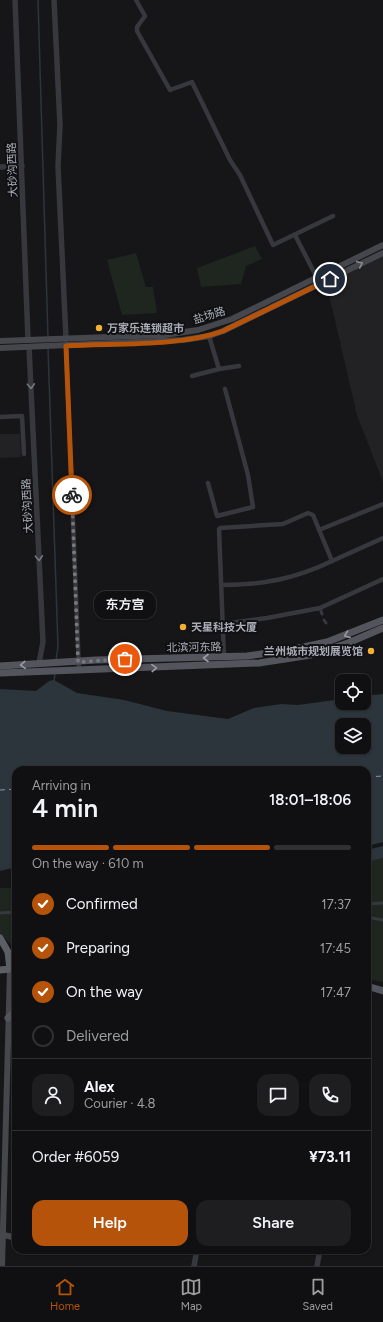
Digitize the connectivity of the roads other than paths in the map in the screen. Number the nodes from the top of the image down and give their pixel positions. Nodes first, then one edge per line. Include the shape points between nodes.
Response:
1 (15, 0) edge
2 (54, 0) edge
3 (136, 0) edge
4 (0, 166) edge
5 (22, 166) junction
6 (333, 216) dead end
7 (295, 235) junction
8 (383, 245) edge
9 (383, 253) edge
10 (318, 281) junction
11 (209, 336) junction
12 (28, 340) junction
13 (0, 341) edge
14 (66, 342) junction
15 (29, 347) junction
16 (0, 348) edge
17 (239, 366) dead end
18 (219, 369) junction
19 (192, 376) dead end
20 (225, 389) dead end
21 (0, 417) edge
22 (24, 454) dead end
23 (208, 483) dead end
24 (383, 504) edge
25 (319, 530) junction
26 (383, 538) edge
27 (332, 561) junction
28 (383, 579) edge
29 (221, 586) junction
30 (320, 608) junction
31 (322, 614) dead end
32 (383, 620) edge
33 (222, 624) junction
34 (383, 628) edge
35 (224, 658) junction
36 (76, 662) junction
37 (39, 663) junction
38 (0, 666) edge
39 (76, 671) junction
40 (0, 672) edge
41 (383, 903) edge
42 (371, 904) edge
43 (12, 912) edge
44 (0, 913) edge
45 (371, 918) edge
46 (383, 920) edge
47 (0, 938) edge
48 (12, 966) edge
49 (12, 969) edge
50 (0, 970) edge
51 (12, 979) edge
52 (371, 987) edge
53 (383, 991) edge
54 (12, 1014) edge
55 (8, 1018) junction
56 (12, 1233) edge
57 (1, 1234) edge
58 (12, 1237) edge
59 (192, 1254) edge
60 (195, 1254) edge
61 (319, 1254) edge
62 (2, 1266) edge
63 (190, 1266) edge
64 (194, 1266) edge
65 (317, 1266) edge

1 - 5 street, 大砂沟西路
2 - 14 street
3 - 7 street via 145,16 137,31 170,90 192,82 273,245
4 - 5 street
5 - 12 street, 大砂沟西路
6 - 7 street
7 - 10 street
8 - 10 main road, 盐场路
10 -> 9 main road, 盐场路
10 - 11 main road, 盐场路
10 - 14 main road, 盐场路 via 213,326 164,335
11 - 14 main road, 盐场路 via 164,341
11 - 18 street
12 - 13 main road, 盐场路
12 - 14 main road, 盐场路 via 57,339
14 - 15 main road, 盐场路 via 57,346
14 - 36 street
15 - 16 main road, 盐场路
15 -> 37 street, 大砂沟西路 via 44,642
17 - 18 street
18 - 19 street
20 - 23 street via 248,475 253,507 217,516
21 - 22 street via 22,416
24 - 25 street
25 - 27 street
25 - 29 street via 313,515 308,513 283,524 220,528
26 - 27 street
27 - 29 street via 278,581
28 - 30 street
29 - 33 street
30 - 31 street
30 - 33 street
32 -> 35 main road, 北滨河东路 via 309,647
33 - 35 street
39 -> 34 main road, 北滨河东路 via 259,663 311,655
35 -> 36 main road, 北滨河东路
36 - 37 main road, 北滨河东路
36 - 39 street
37 -> 38 main road, 北滨河东路
39 - 40 main road, 北滨河东路
41 - 42 street
43 - 44 street
45 - 46 street
47 - 48 highway
49 - 50 highway
51 - 55 main road
52 - 53 main road
54 - 55 main road
55 - 57 main road
56 - 57 main road
57 - 58 main road
57 - 62 main road
59 - 63 street
60 - 64 street
61 - 65 street

